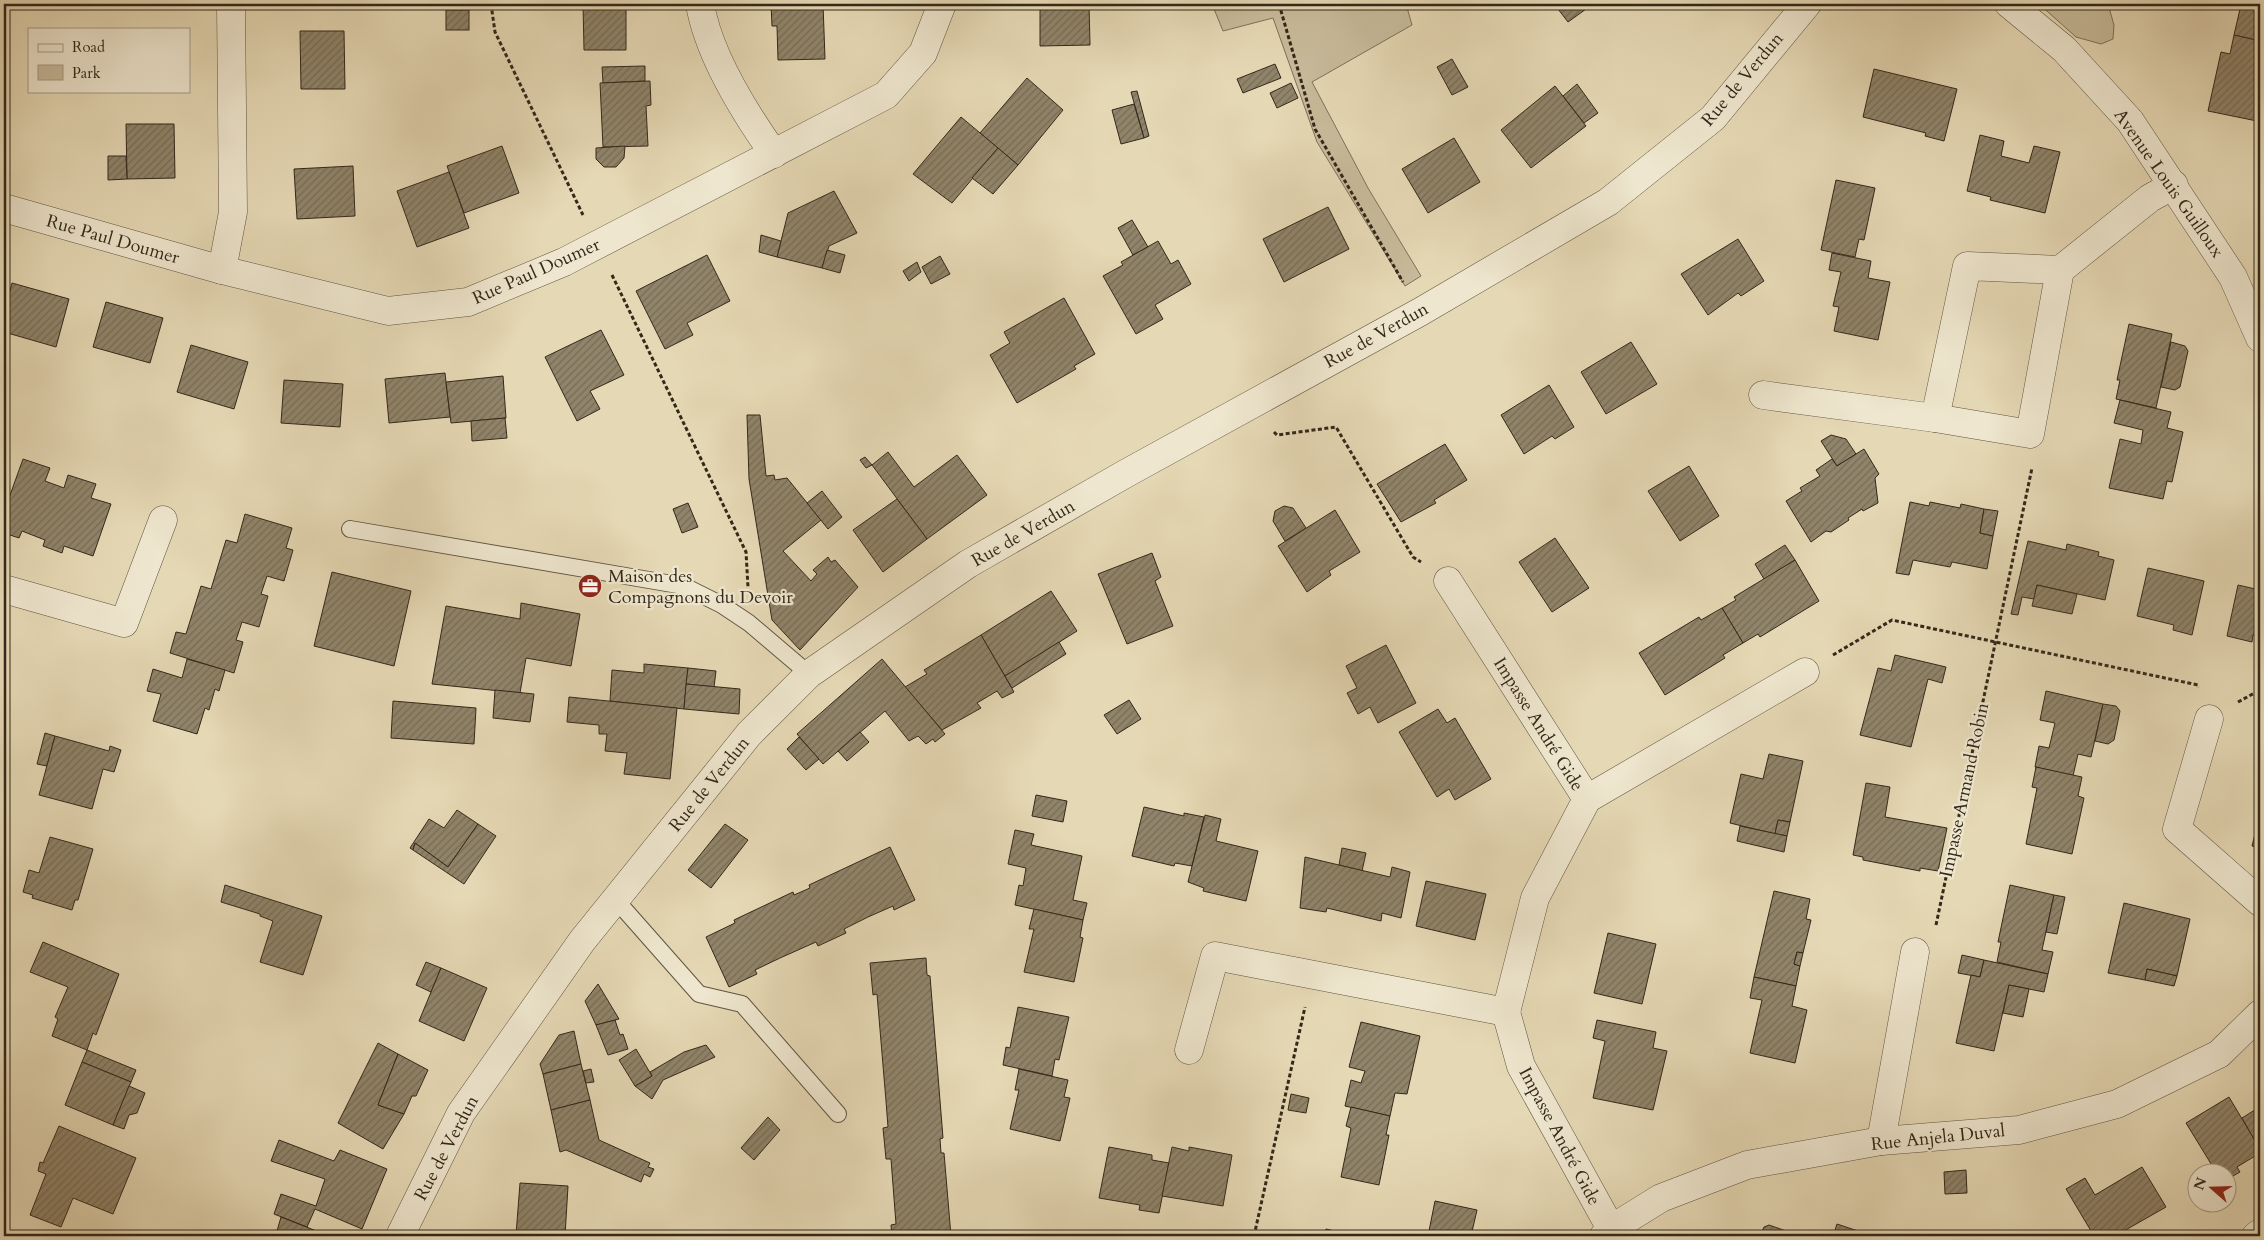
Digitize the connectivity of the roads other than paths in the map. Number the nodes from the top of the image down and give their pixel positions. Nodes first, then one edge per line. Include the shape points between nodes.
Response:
1 (231, 4) edge
2 (700, 4) edge
3 (942, 4) edge
4 (1807, 4) edge
5 (2009, 4) edge
6 (774, 154) junction
7 (2174, 185) junction
8 (4, 208) edge
9 (222, 270) junction
10 (2060, 270) junction
11 (2260, 338) edge
12 (1763, 395) dead end
13 (1935, 418) junction
14 (163, 520) dead end
15 (350, 529) dead end
16 (1448, 581) road end
17 (4, 589) edge
18 (1805, 672) road end
19 (810, 674) junction
20 (2209, 719) road end
21 (1587, 799) junction
22 (616, 900) junction
23 (2260, 902) edge
24 (1915, 952) road end
25 (1506, 1012) junction
26 (2260, 1014) edge
27 (1188, 1050) dead end
28 (838, 1114) dead end
29 (1881, 1141) junction
30 (2260, 1233) edge
31 (1610, 1234) edge
32 (400, 1236) edge
33 (2256, 1236) edge

1 - 9 street via 233,212
2 - 6 street via 704,26 746,114
3 - 6 street, Rue Paul Doumer via 923,53 886,95
4 - 19 street, Rue de Verdun via 1713,118 1608,202 1420,312 1246,406 968,564
5 - 7 street, Avenue Louis Guilloux via 2064,49 2130,121
6 - 9 street, Rue Paul Doumer via 564,262 468,302 388,311
7 - 10 street via 2150,198
7 - 11 street, Avenue Louis Guilloux via 2233,277
8 - 9 street, Rue Paul Doumer
10 - 13 street via 1967,266
10 - 13 street via 2030,434
12 - 13 street
14 - 17 street via 124,623
15 - 19 lane via 684,586 749,623
16 - 21 street, Impasse André Gide
18 - 21 street
19 - 22 street, Rue de Verdun via 750,734
20 - 23 street via 2177,829
21 - 25 street, Impasse André Gide via 1535,898
22 - 28 lane via 699,994 742,1004
22 - 32 street, Rue de Verdun via 582,941 461,1113
24 - 29 street
25 - 27 street via 1215,956
25 - 31 street, Impasse André Gide via 1521,1066
26 - 29 street, Rue Anjela Duval via 2219,1054 2117,1104 2019,1130
29 - 31 street, Rue Anjela Duval via 1747,1164 1661,1198
30 - 33 street

